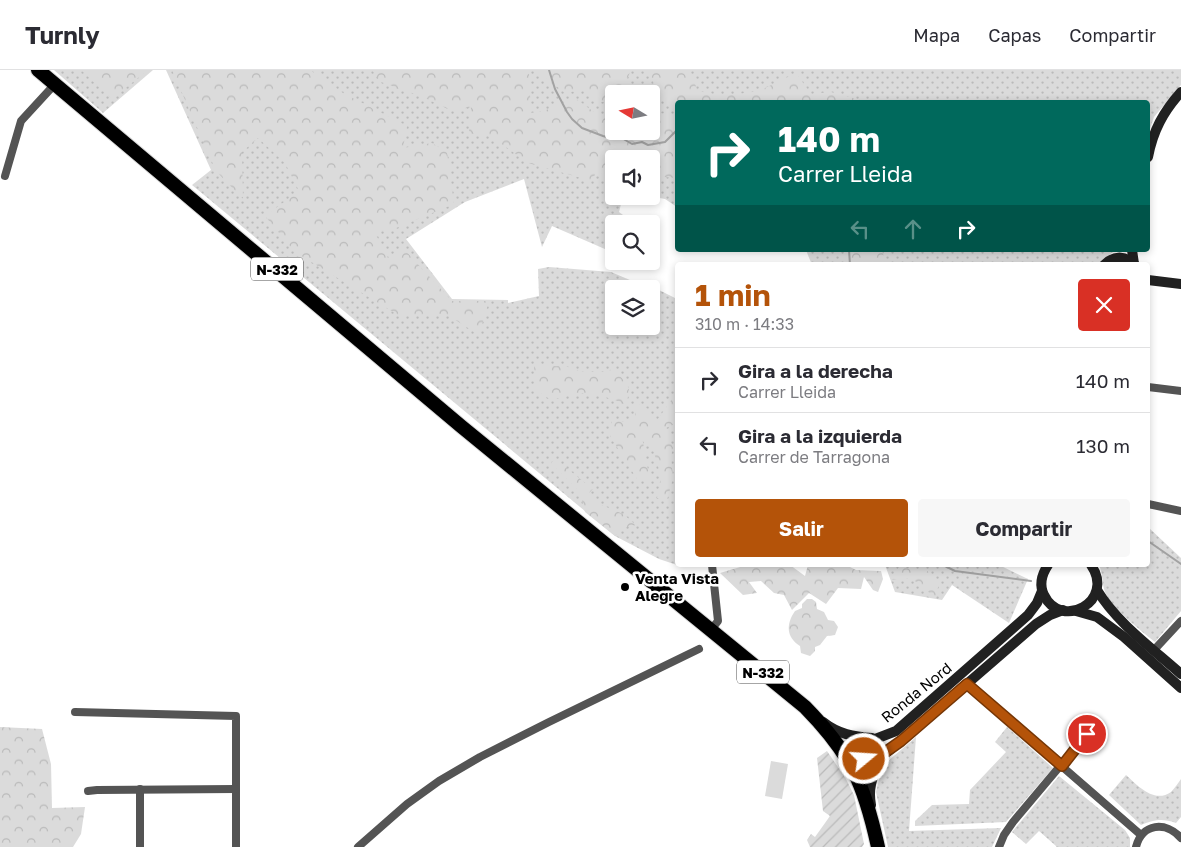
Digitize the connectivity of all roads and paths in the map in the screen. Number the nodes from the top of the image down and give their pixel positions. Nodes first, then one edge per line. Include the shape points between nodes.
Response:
1 (38, 70) edge
2 (55, 84) junction
3 (1181, 92) edge
4 (1150, 146) edge
5 (5, 176) dead end
6 (1116, 254) edge
7 (1131, 262) edge
8 (1150, 280) edge
9 (1181, 284) edge
10 (1150, 387) edge
11 (1181, 391) edge
12 (1150, 504) edge
13 (1181, 511) edge
14 (712, 567) edge
15 (1047, 567) edge
16 (1093, 567) edge
17 (1097, 590) junction
18 (1042, 591) junction
19 (1063, 610) junction
20 (1076, 610) junction
21 (1181, 621) edge
22 (715, 634) junction
23 (699, 649) dead end
24 (1154, 650) junction
25 (1181, 674) edge
26 (967, 684) junction
27 (1181, 688) edge
28 (804, 707) junction
29 (74, 712) dead end
30 (1087, 734) dead end
31 (873, 738) junction
32 (861, 750) junction
33 (888, 750) junction
34 (838, 755) junction
35 (878, 764) junction
36 (1062, 766) junction
37 (854, 769) junction
38 (853, 784) junction
39 (140, 789) junction
40 (236, 789) junction
41 (88, 791) dead end
42 (874, 825) junction
43 (1179, 833) edge
44 (1141, 835) junction
45 (140, 847) edge
46 (236, 847) edge
47 (358, 847) edge
48 (873, 847) edge
49 (878, 847) edge
50 (999, 847) edge
51 (1136, 847) edge

1 - 2 highway, N-332
2 - 5 street via 21,121
2 - 22 highway, N-332 via 462,427
3 - 4 main road via 1158,122
6 - 7 main road
8 - 9 main road
10 - 11 street
12 - 13 street
14 - 22 street via 718,621
15 - 18 main road, Ronda Nord via 1042,575
16 - 17 main road
17 - 20 main road via 1084,608
17 - 24 main road
18 - 19 main road via 1050,603
18 - 31 main road, Ronda Nord via 1028,615 960,676 896,730
19 - 20 main road, Ronda Nord
19 - 26 main road, Ronda Nord via 1036,624
20 - 27 main road via 1096,617 1124,637
21 - 24 street
22 - 28 highway, N-332
22 - 34 highway, N-332 via 806,717
23 - 47 street via 549,722 439,781 406,804
24 - 25 main road
26 - 33 main road, Ronda Nord
26 - 36 street
28 - 31 main road via 839,732
28 - 37 highway, N-332 via 841,748
29 - 40 street via 236,716
30 - 36 street
31 - 32 main road, Ronda Nord
32 - 33 main road, Ronda Nord via 864,759 872,761
32 - 37 main road
33 - 35 main road
34 - 37 main road
34 - 38 highway, N-332
35 - 37 main road
35 - 42 main road via 869,794
36 - 44 street
36 - 50 street via 1013,822
37 - 38 main road
37 - 42 highway, N-332
38 - 48 highway, N-332
39 - 40 street
39 - 41 street
39 - 45 street
40 - 46 street
42 - 49 highway, N-332
43 - 44 street via 1162,827
44 - 51 street

